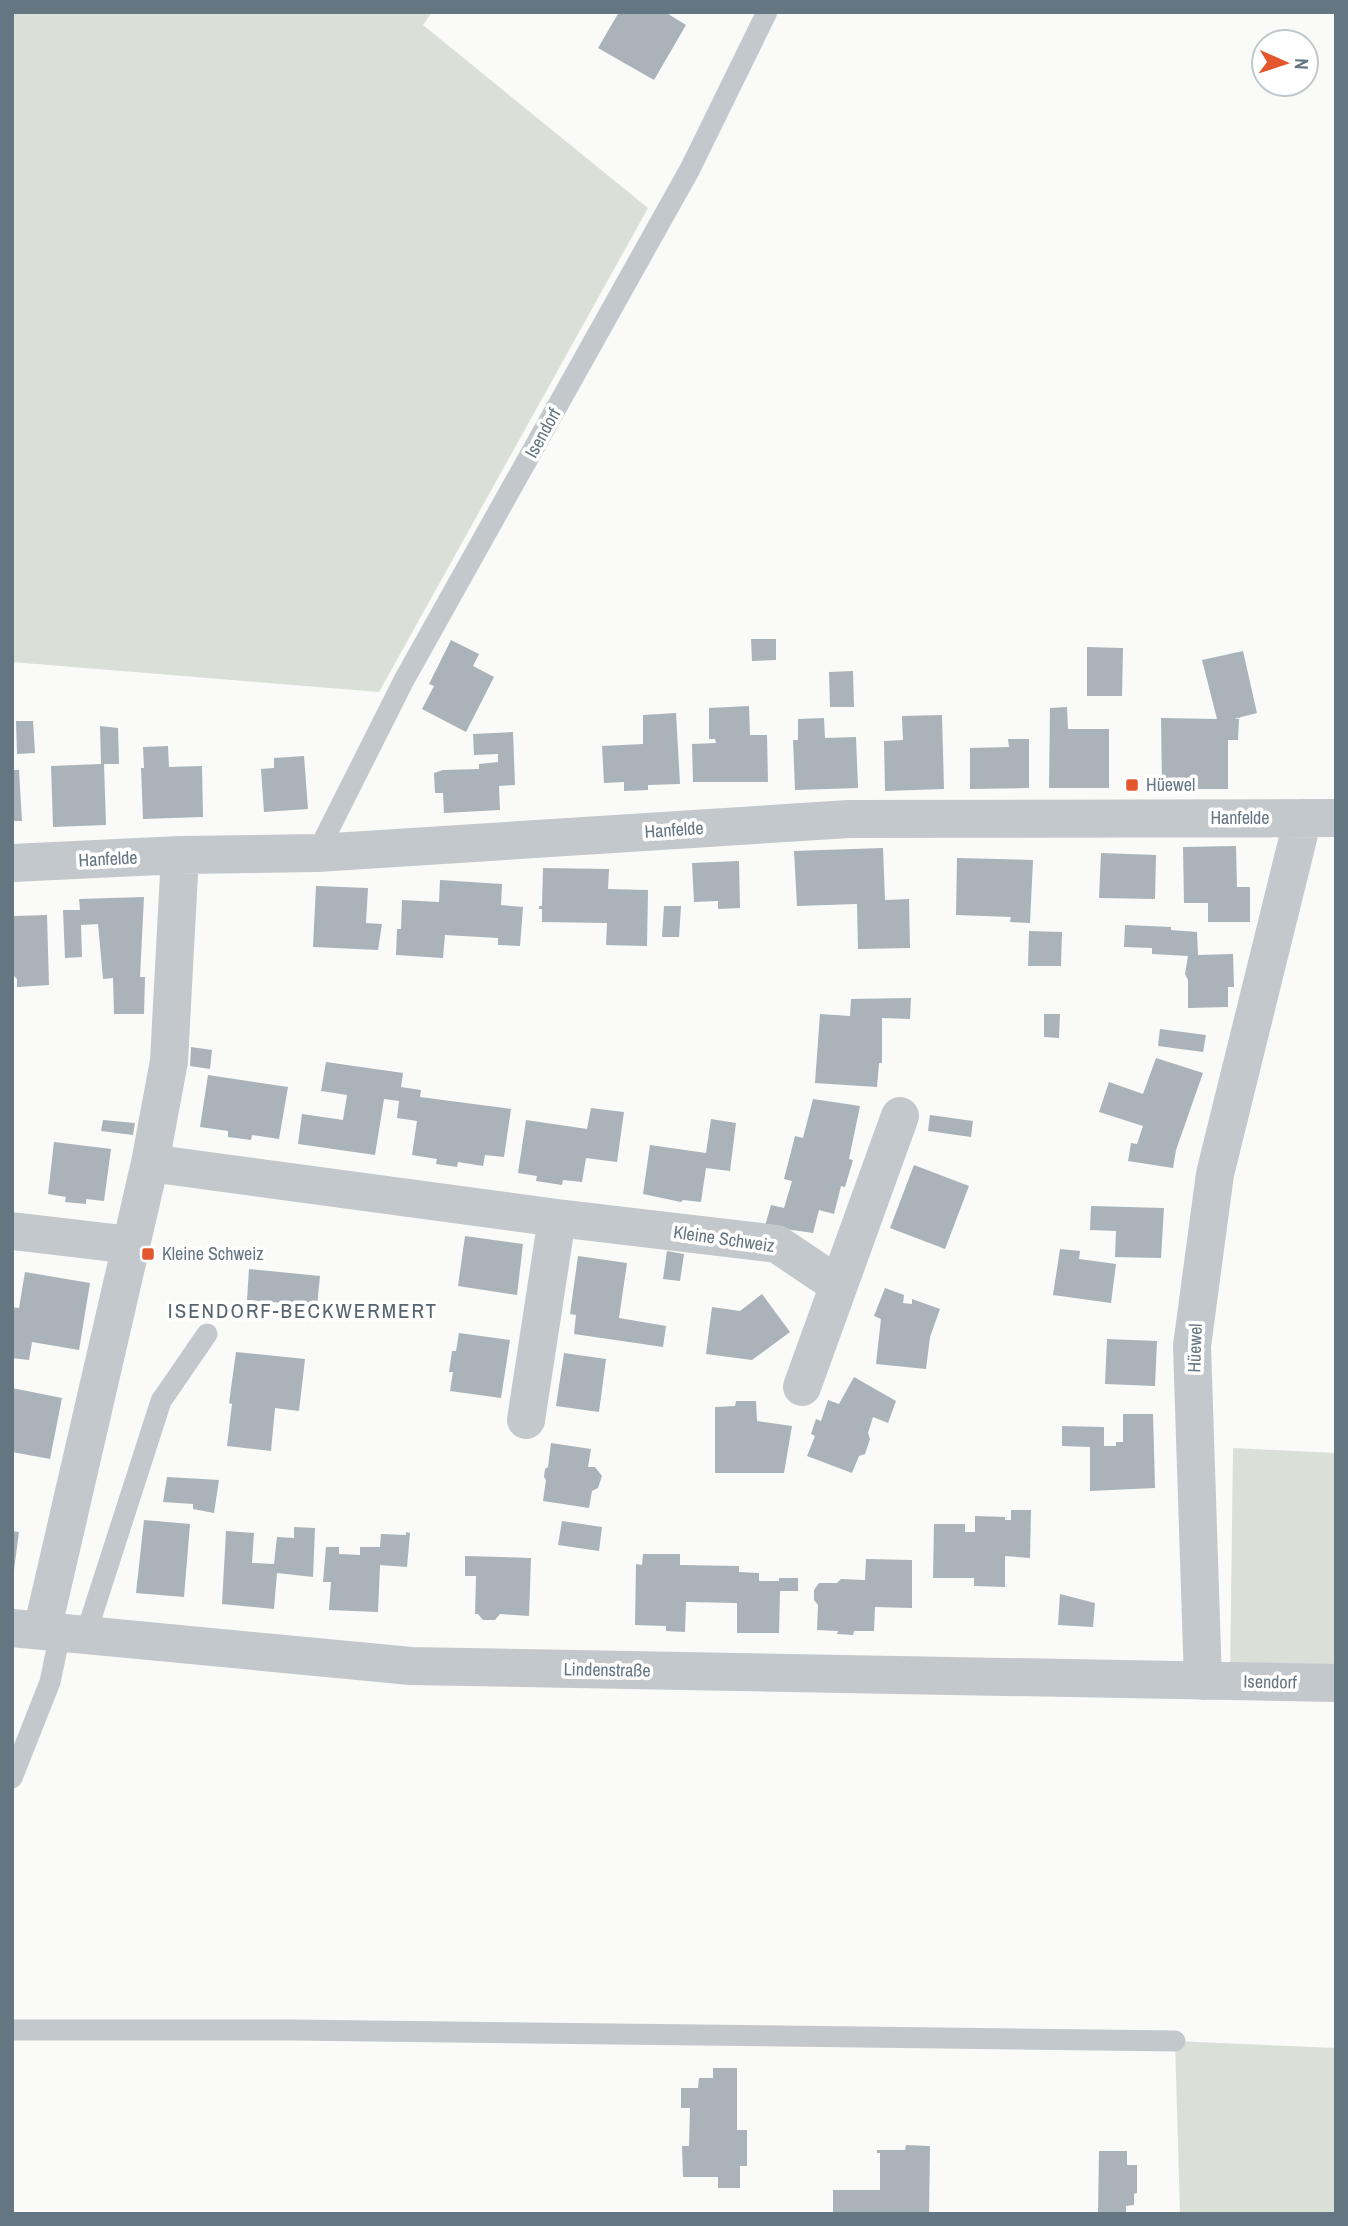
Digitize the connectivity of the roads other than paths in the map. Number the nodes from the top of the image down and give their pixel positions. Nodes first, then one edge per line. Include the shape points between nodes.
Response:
1 (767, 12) edge
2 (1319, 818) edge
3 (317, 853) junction
4 (180, 855) junction
5 (12, 863) edge
6 (900, 1116) dead end
7 (150, 1163) junction
8 (557, 1218) junction
9 (12, 1231) edge
10 (131, 1245) junction
11 (838, 1285) junction
12 (206, 1334) dead end
13 (802, 1387) dead end
14 (526, 1420) dead end
15 (50, 1632) edge
16 (1203, 1681) junction
17 (1336, 1683) edge
18 (12, 1778) edge
19 (12, 2030) edge
20 (1175, 2041) dead end

1 - 3 lane, Isendorf via 690,169 404,680
2 - 3 street, Hanfelde via 849,819
2 - 16 street, Hüewel via 1215,1174 1192,1346
3 - 4 street, Hanfelde
4 - 5 street, Hanfelde
4 - 7 street via 169,1061
6 - 11 street
7 - 8 street, Kleine Schweiz
7 - 10 street
8 - 11 street, Kleine Schweiz via 777,1244
8 - 14 street
9 - 10 street
10 - 15 street
11 - 13 street
12 - 15 lane via 161,1401
15 - 16 street, Lindenstraße via 411,1666
15 - 18 lane via 50,1682
16 - 17 street, Isendorf
19 - 20 lane

